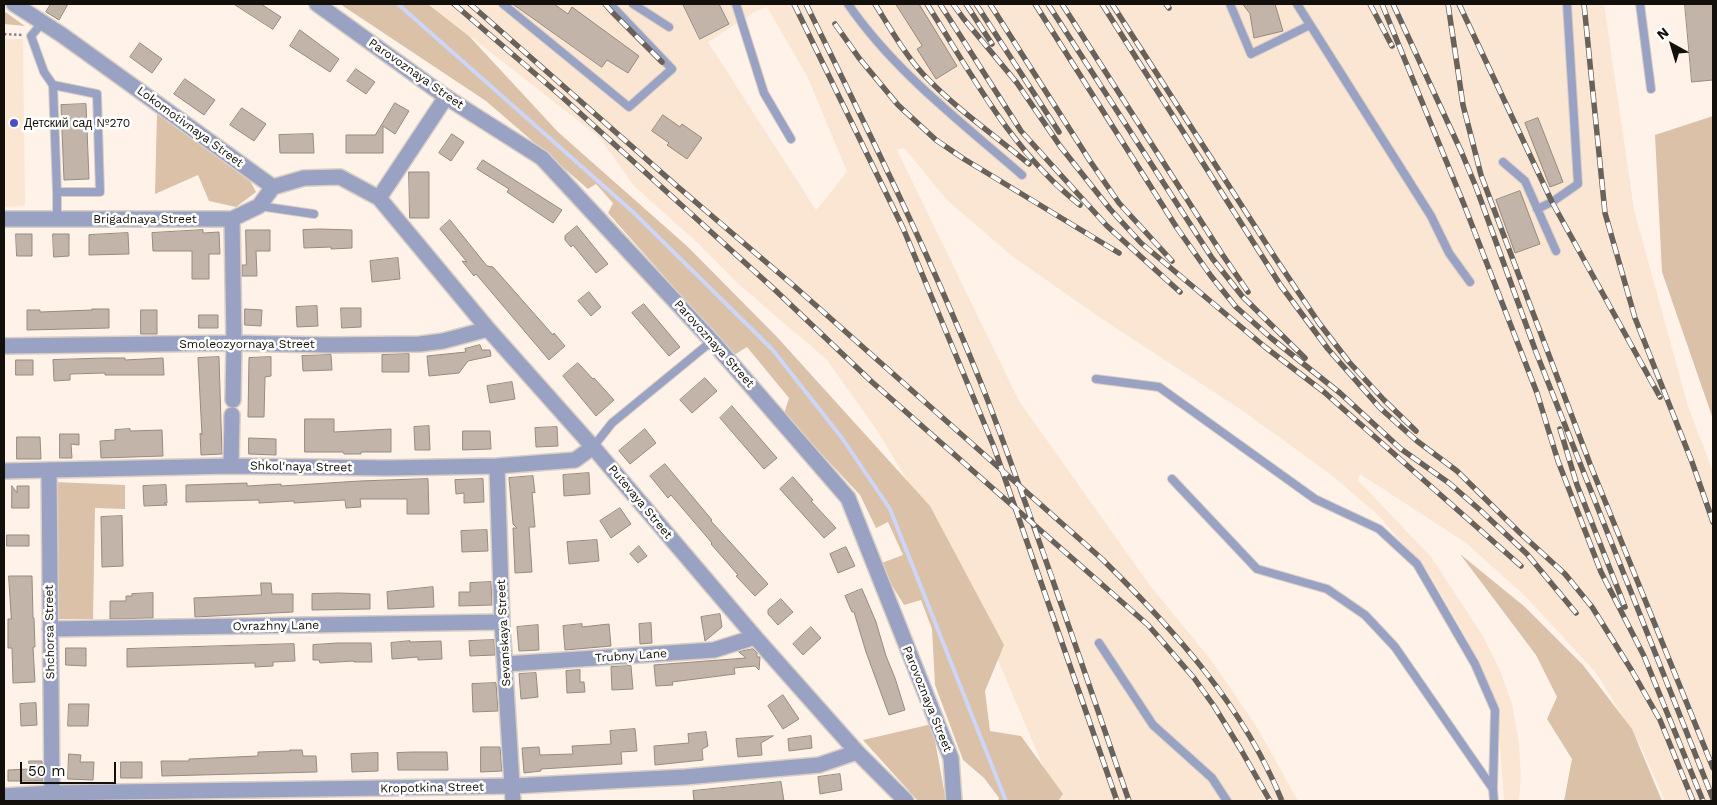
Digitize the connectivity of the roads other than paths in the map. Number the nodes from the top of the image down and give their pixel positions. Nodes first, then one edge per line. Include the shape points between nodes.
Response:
1 (14, 4) edge
2 (317, 4) edge
3 (502, 4) edge
4 (610, 4) edge
5 (633, 4) edge
6 (736, 4) edge
7 (848, 4) edge
8 (1230, 4) edge
9 (1297, 4) edge
10 (1566, 4) edge
11 (1640, 4) edge
12 (42, 22) junction
13 (1310, 25) junction
14 (669, 27) dead end
15 (53, 85) junction
16 (1651, 89) dead end
17 (446, 97) junction
18 (791, 139) dead end
19 (1503, 162) dead end
20 (1022, 175) dead end
21 (273, 187) junction
22 (57, 192) junction
23 (379, 198) junction
24 (259, 206) junction
25 (1537, 209) junction
26 (314, 214) dead end
27 (232, 218) junction
28 (4, 219) edge
29 (57, 219) junction
30 (1556, 251) dead end
31 (1470, 282) dead end
32 (488, 329) junction
33 (712, 341) junction
34 (234, 343) junction
35 (4, 346) edge
36 (1096, 379) dead end
37 (232, 400) dead end
38 (232, 416) dead end
39 (593, 447) junction
40 (231, 466) junction
41 (497, 466) junction
42 (49, 470) junction
43 (4, 471) edge
44 (1172, 480) dead end
45 (502, 622) junction
46 (50, 629) junction
47 (755, 637) junction
48 (1099, 643) dead end
49 (506, 664) junction
50 (857, 752) junction
51 (1493, 789) junction
52 (52, 793) junction
53 (513, 794) edge
54 (4, 796) edge
55 (241, 796) edge
56 (906, 801) edge
57 (954, 801) edge
58 (1227, 801) edge
59 (1494, 801) edge

1 - 12 street, Lokomotivnaya Street
2 - 17 street, Parovoznaya Street
3 - 4 lane via 629,107 672,69
5 - 14 lane
6 - 18 lane via 764,93
7 - 20 lane via 865,28 928,93
8 - 13 lane via 1251,54
9 - 13 lane
10 - 25 lane via 1578,184
11 - 16 lane
12 - 15 lane via 31,36 44,72
12 - 21 street, Lokomotivnaya Street
13 - 31 lane via 1431,216 1449,253
15 - 22 lane
15 - 22 lane via 97,94 100,192
17 - 23 street
17 - 33 street, Parovoznaya Street via 542,158
19 - 25 lane via 1525,181
21 - 23 street via 304,178 340,177
21 - 24 street, Brigadnaya Street
22 - 29 lane
23 - 32 street, Putevaya Street
24 - 26 lane
24 - 27 street, Brigadnaya Street
25 - 30 lane
27 - 29 street, Brigadnaya Street
27 - 34 street
28 - 29 street, Brigadnaya Street
32 - 34 street, Smoleozyornaya Street via 420,344
32 - 39 street, Putevaya Street
33 - 39 lane via 612,424
33 - 57 street, Parovoznaya Street via 848,498 951,758
34 - 35 street, Smoleozyornaya Street
34 - 37 street
36 - 51 lane via 1159,387 1315,499 1379,529 1417,564 1475,664 1495,710
38 - 40 street
39 - 41 street, Shkol'naya Street via 575,460
39 - 47 street, Putevaya Street
40 - 41 street, Shkol'naya Street
40 - 42 street, Shkol'naya Street
41 - 45 street, Sevanskaya Street
42 - 43 street, Shkol'naya Street
42 - 46 street, Shchorsa Street
44 - 51 lane via 1257,568 1327,589 1365,615 1395,647
45 - 46 street, Ovrazhny Lane
45 - 49 street, Sevanskaya Street
46 - 52 street, Shchorsa Street
47 - 49 street, Trubny Lane via 714,650
47 - 50 street, Putevaya Street
48 - 58 lane via 1153,725 1212,778
49 - 53 street, Sevanskaya Street
50 - 53 street, Kropotkina Street via 819,765
50 - 56 street, Putevaya Street
51 - 59 lane
52 - 54 street, Kropotkina Street
52 - 55 street, Kropotkina Street
53 - 55 street, Kropotkina Street

